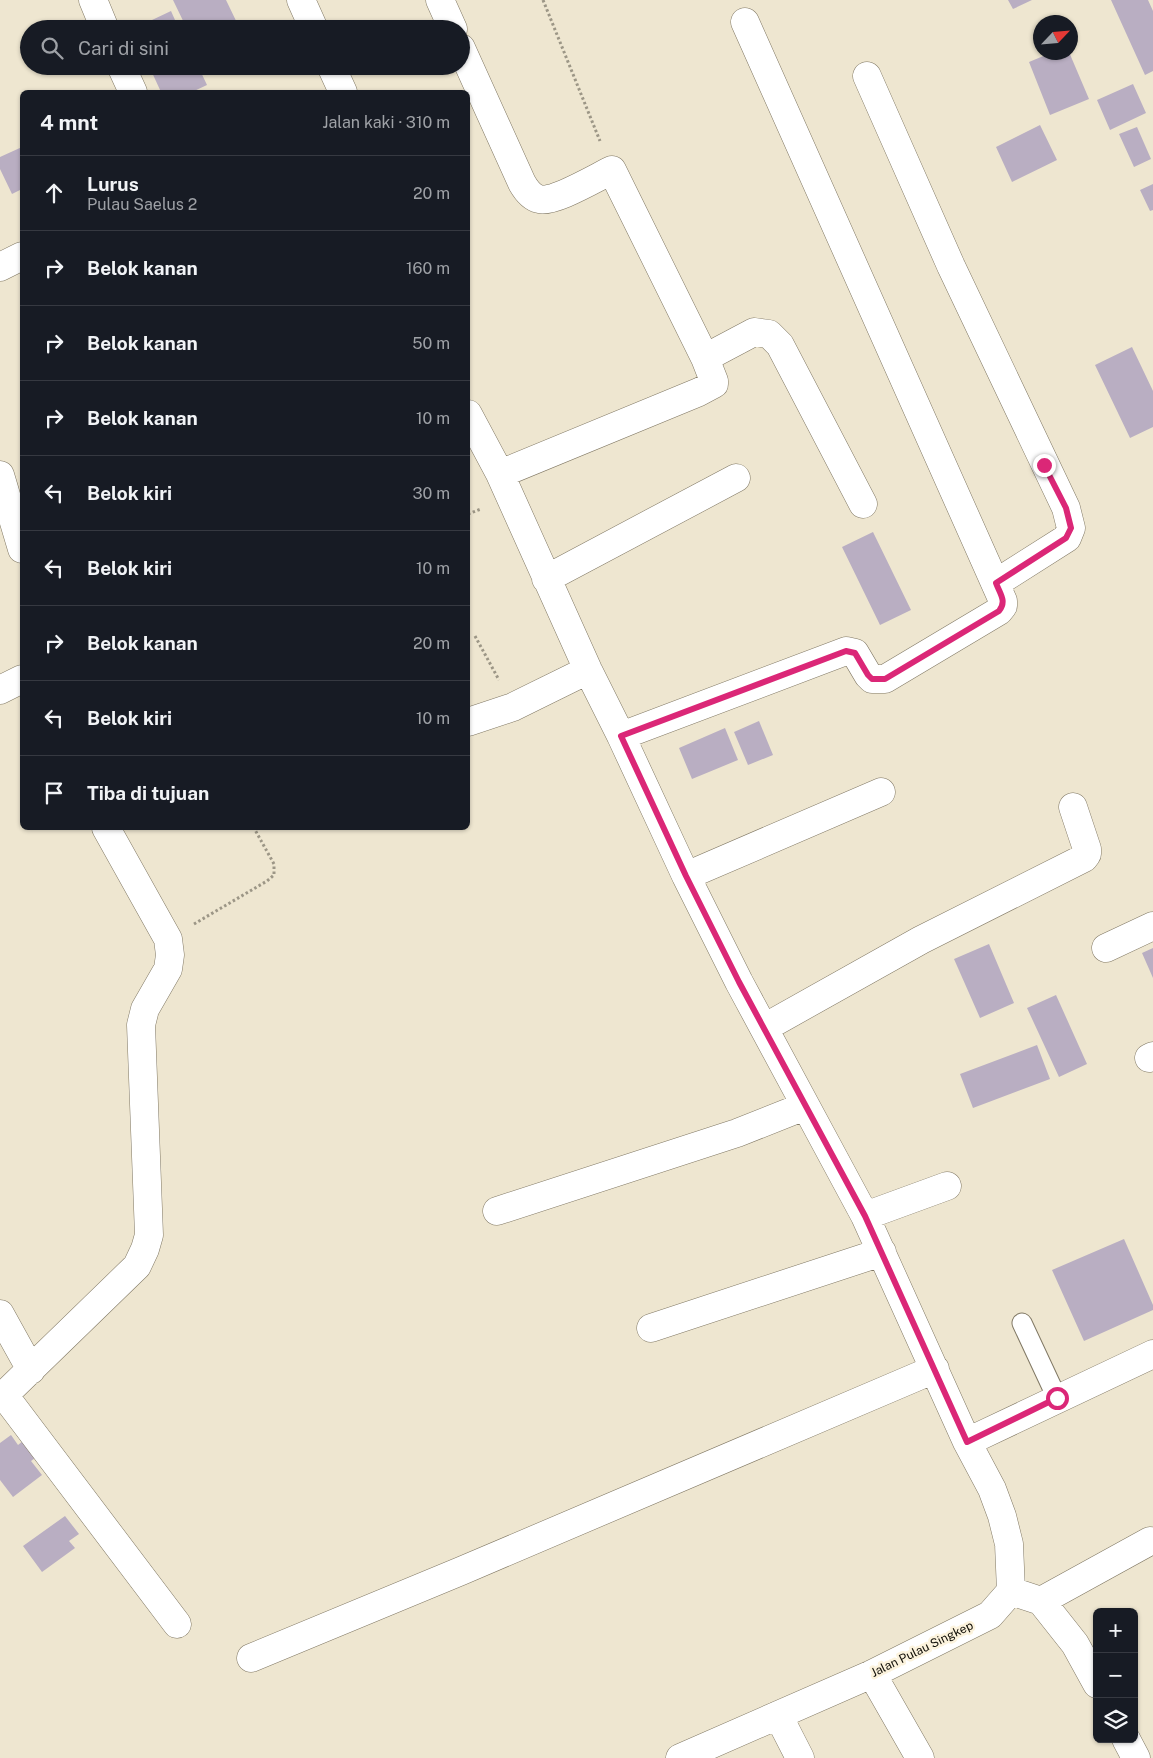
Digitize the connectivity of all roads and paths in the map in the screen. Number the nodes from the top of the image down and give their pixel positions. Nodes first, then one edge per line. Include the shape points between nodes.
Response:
1 (93, 0) edge
2 (301, 0) edge
3 (440, 0) edge
4 (543, 0) edge
5 (101, 20) edge
6 (310, 20) edge
7 (449, 20) edge
8 (745, 22) dead end
9 (470, 68) edge
10 (126, 75) edge
11 (335, 75) edge
12 (867, 76) dead end
13 (132, 90) edge
14 (342, 90) edge
15 (612, 170) junction
16 (20, 257) edge
17 (0, 267) edge
18 (705, 358) junction
19 (470, 418) edge
20 (500, 474) junction
21 (0, 475) edge
22 (736, 478) dead end
23 (864, 504) dead end
24 (20, 542) edge
25 (546, 579) junction
26 (996, 583) junction
27 (475, 636) dead end
28 (588, 670) junction
29 (20, 680) edge
30 (0, 690) edge
31 (513, 707) junction
32 (470, 721) edge
33 (621, 736) junction
34 (881, 792) dead end
35 (1073, 808) dead end
36 (107, 830) edge
37 (255, 830) edge
38 (686, 876) junction
39 (1153, 926) edge
40 (168, 939) junction
41 (1106, 948) dead end
42 (764, 1028) junction
43 (806, 1106) junction
44 (947, 1186) dead end
45 (497, 1211) dead end
46 (865, 1216) junction
47 (882, 1252) junction
48 (0, 1314) edge
49 (1022, 1323) dead end
50 (651, 1328) dead end
51 (1153, 1354) edge
52 (935, 1369) junction
53 (31, 1370) junction
54 (2, 1397) edge
55 (1057, 1398) junction
56 (967, 1442) junction
57 (1150, 1541) dead end
58 (1011, 1591) junction
59 (1041, 1600) junction
60 (177, 1624) dead end
61 (251, 1658) dead end
62 (872, 1674) junction
63 (1093, 1677) edge
64 (778, 1715) junction
65 (1128, 1743) edge
66 (680, 1758) edge
67 (800, 1758) edge
68 (920, 1758) edge
69 (1136, 1758) edge

1 - 5 street
2 - 6 street
3 - 7 street
4 - 15 path
8 - 26 street
9 - 15 street via 529,194 540,200 552,200
10 - 13 street
11 - 14 street
12 - 26 street via 951,266 1066,508 1071,528 1066,538
15 - 18 street
16 - 17 street
18 - 20 street via 714,381 710,387
18 - 23 street via 754,332 769,334 780,345
19 - 20 street
20 - 25 street
21 - 24 street
22 - 25 street
25 - 28 street
26 - 33 street via 1004,601 999,611 885,679 872,679 855,653 846,651
27 - 31 path
28 - 31 street
28 - 33 street
29 - 30 street
31 - 32 street
33 - 38 street
34 - 38 street
35 - 42 street via 1087,849 1084,858 921,940
36 - 40 street
37 - 40 path via 274,864 274,875
38 - 42 street
39 - 41 street
40 - 53 street via 168,969 145,1009 141,1025 149,1235 146,1249 137,1266
42 - 43 street
43 - 45 street via 737,1133
43 - 46 street
44 - 46 street
46 - 47 street
47 - 50 street
47 - 52 street
48 - 53 street
49 - 55 lane
51 - 55 street
52 - 56 street
52 - 61 street
53 - 54 street
54 - 60 street
55 - 56 street
56 - 58 street via 992,1489 1002,1516 1009,1544
57 - 59 street
58 - 59 street
58 - 62 street, Jalan Pulau Singkep via 990,1615
59 - 63 street via 1075,1644
62 - 64 street, Jalan Pulau Singkep
62 - 68 street
64 - 66 street, Jalan Pulau Singkep
64 - 67 street
65 - 69 street

